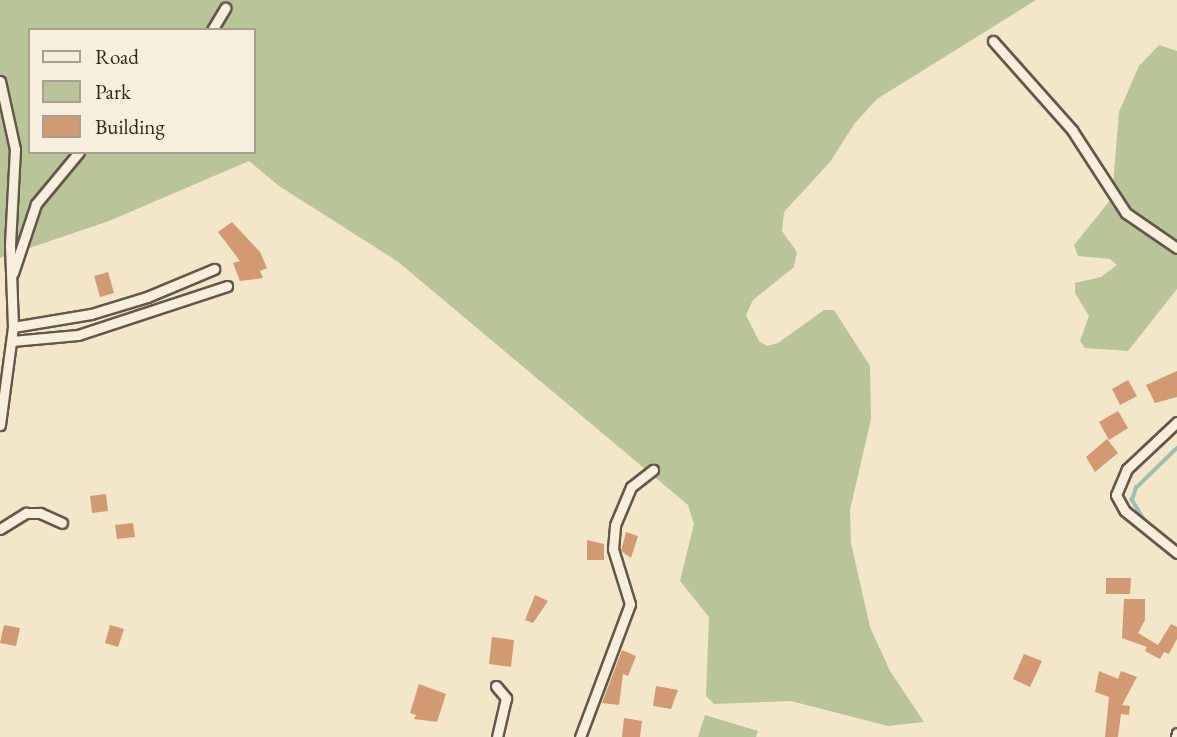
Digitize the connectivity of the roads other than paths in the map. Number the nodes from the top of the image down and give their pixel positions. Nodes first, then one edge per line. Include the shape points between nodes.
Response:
1 (225, 8) dead end
2 (213, 28) edge
3 (993, 40) dead end
4 (0, 81) edge
5 (77, 154) edge
6 (1177, 248) edge
7 (214, 269) dead end
8 (11, 277) junction
9 (227, 286) dead end
10 (13, 327) junction
11 (12, 341) junction
12 (1177, 422) edge
13 (0, 425) edge
14 (653, 470) dead end
15 (62, 523) dead end
16 (0, 529) edge
17 (1177, 553) edge
18 (496, 686) dead end
19 (497, 737) edge
20 (580, 737) edge

1 - 2 street
3 - 6 street via 1072,130 1126,213
4 - 8 street via 15,149
5 - 8 street via 36,204
7 - 10 street via 90,314
8 - 10 street
9 - 11 street via 78,335
10 - 11 street
11 - 13 street
12 - 17 street via 1127,469 1116,495 1125,511
14 - 20 street via 639,477 620,505 613,549 630,604
15 - 16 street via 40,513 26,513
18 - 19 street via 506,698

